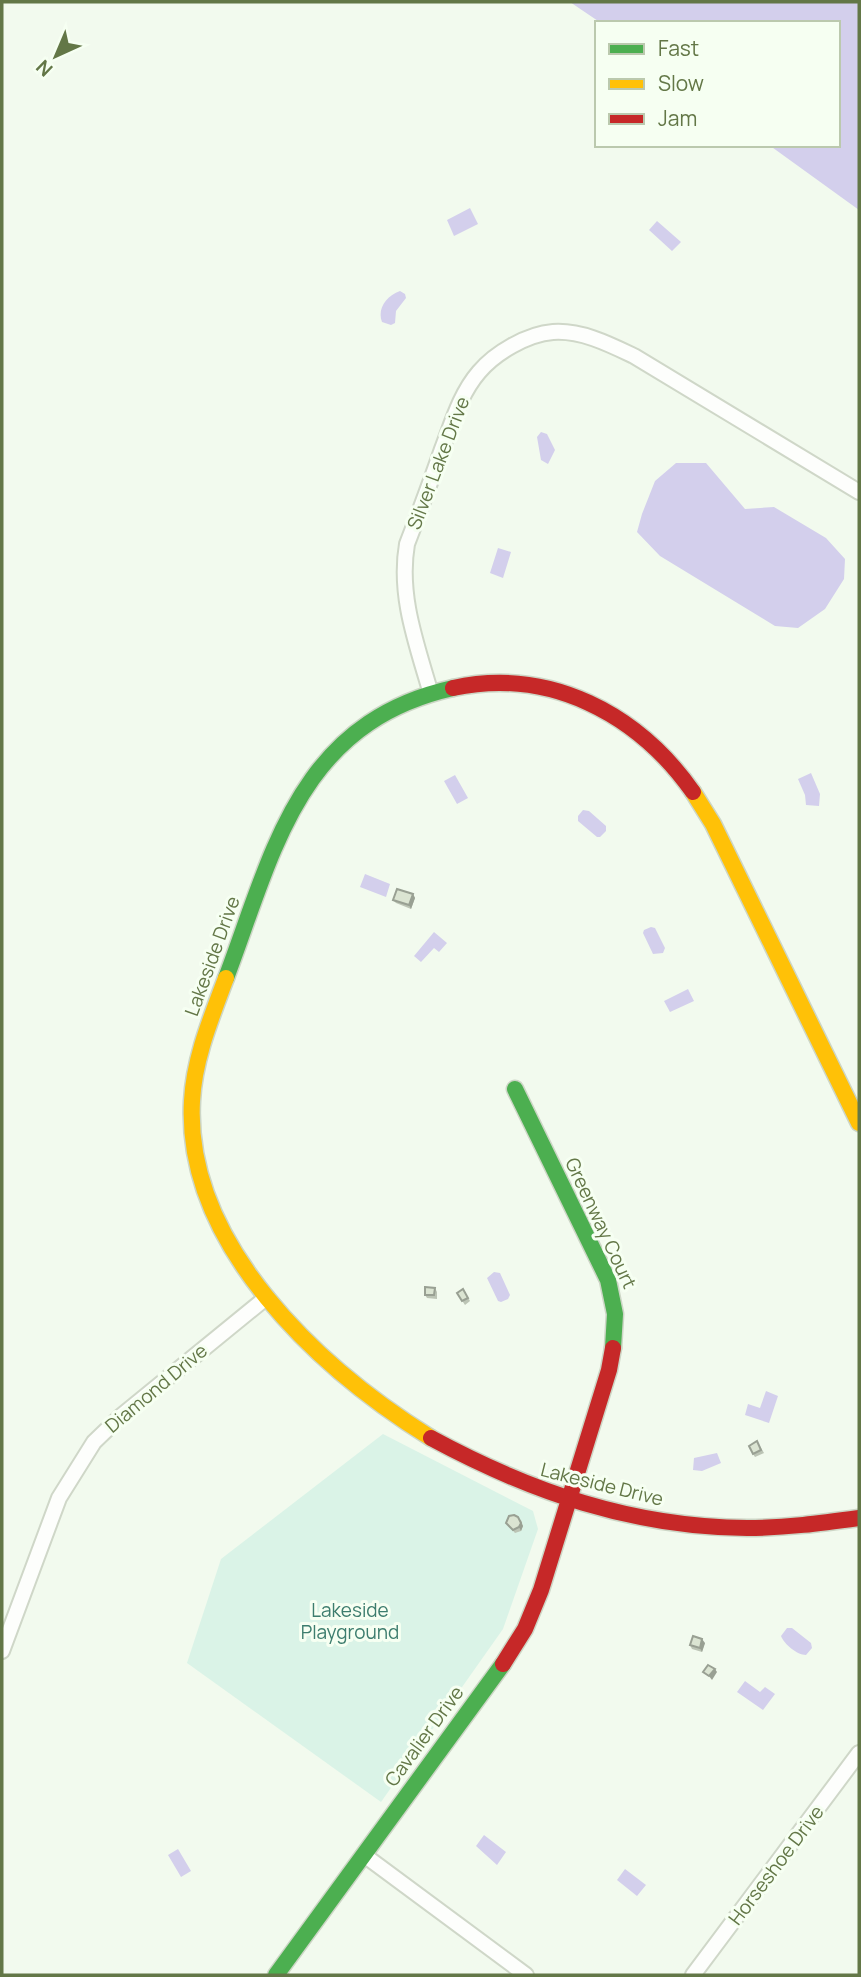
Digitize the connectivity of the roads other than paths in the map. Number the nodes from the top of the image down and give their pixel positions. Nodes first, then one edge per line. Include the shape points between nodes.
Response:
1 (859, 492) edge
2 (431, 694) junction
3 (515, 1088) dead end
4 (859, 1123) edge
5 (267, 1297) junction
6 (569, 1502) junction
7 (859, 1518) edge
8 (2, 1651) edge
9 (859, 1753) edge
10 (364, 1855) junction
11 (276, 1975) edge
12 (526, 1975) edge
13 (693, 1975) edge

1 - 2 street, Silver Lake Drive via 606,342 553,332 533,337 497,355 467,390 407,544 407,607
2 - 4 street, Lakeside Drive via 493,683 556,692 623,721 653,744 678,771 713,824
2 - 5 street, Lakeside Drive via 388,712 357,733 310,780 278,840 206,1033 192,1100 197,1162 217,1222
3 - 6 street, Greenway Court via 615,1302 612,1358
5 - 6 street, Lakeside Drive via 341,1374 379,1405 496,1473
5 - 8 street, Diamond Drive via 94,1442 59,1498
6 - 7 street, Lakeside Drive via 704,1527 797,1526
6 - 10 street, Cavalier Drive via 525,1629
9 - 13 street, Horseshoe Drive
10 - 11 street, Cavalier Drive
10 - 12 street

